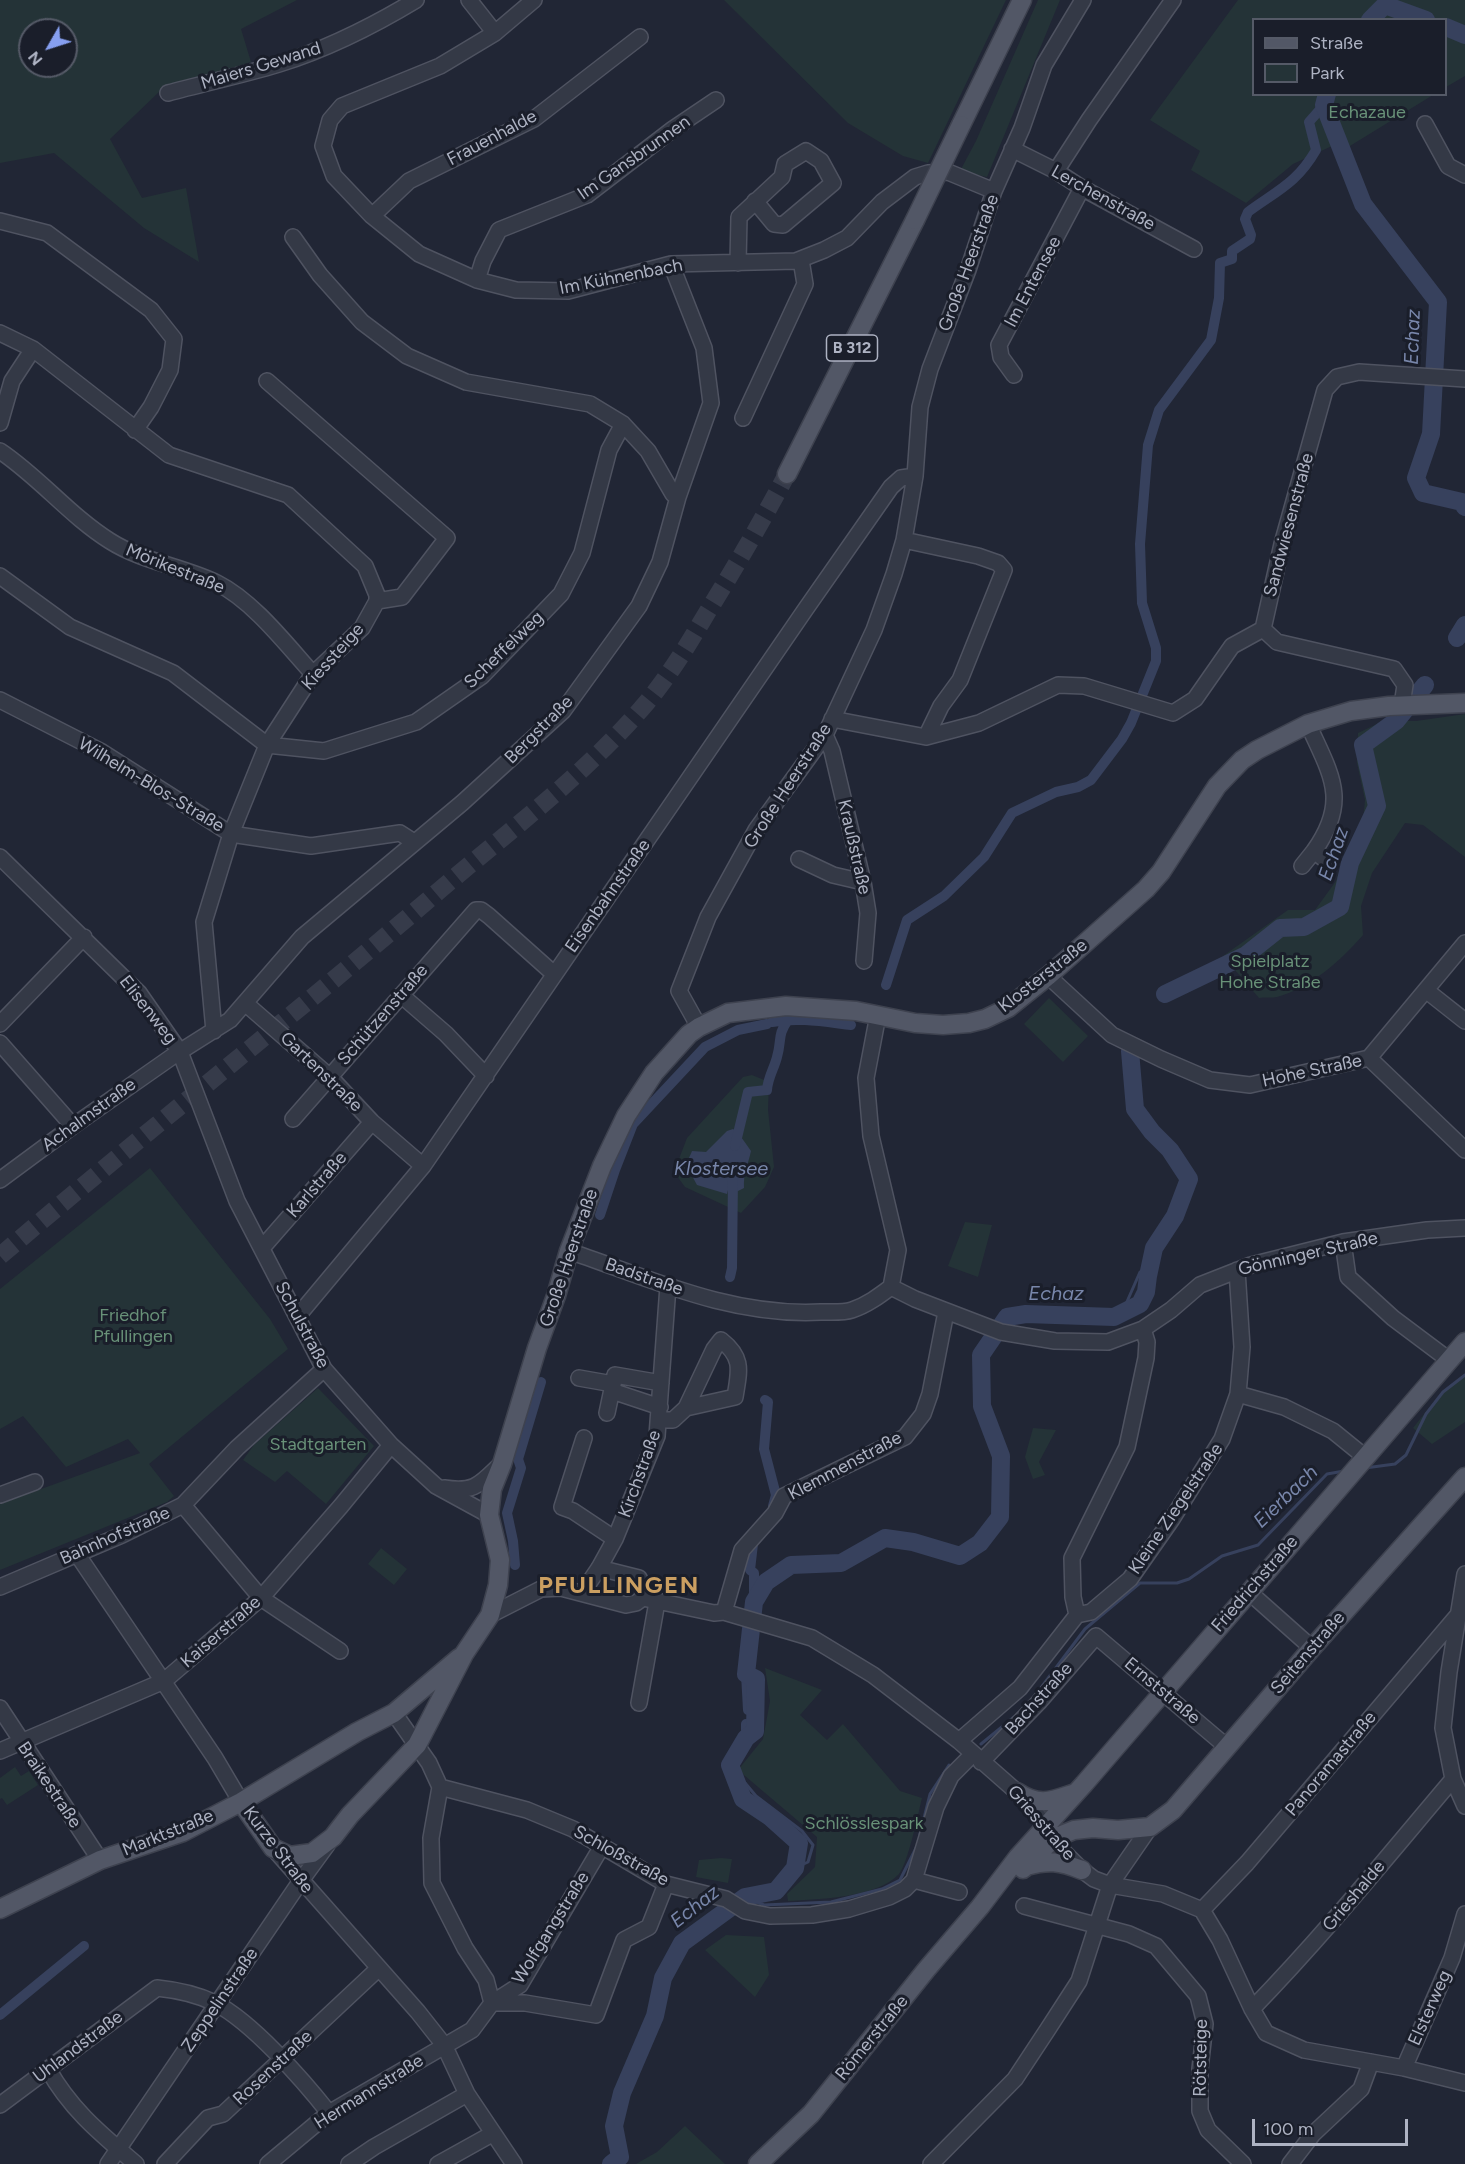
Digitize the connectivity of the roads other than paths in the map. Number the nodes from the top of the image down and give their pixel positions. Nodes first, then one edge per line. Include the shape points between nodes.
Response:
1 (416, 0) edge
2 (469, 0) edge
3 (534, 0) edge
4 (1022, 0) edge
5 (1083, 0) edge
6 (1173, 0) edge
7 (495, 33) junction
8 (640, 37) dead end
9 (168, 93) dead end
10 (716, 100) dead end
11 (1425, 124) dead end
12 (1012, 149) junction
13 (1056, 171) junction
14 (1465, 175) edge
15 (1082, 188) junction
16 (994, 191) junction
17 (755, 201) junction
18 (372, 216) junction
19 (0, 221) edge
20 (293, 237) dead end
21 (1194, 249) dead end
22 (801, 260) junction
23 (738, 262) junction
24 (670, 264) junction
25 (477, 280) junction
26 (0, 333) edge
27 (33, 349) junction
28 (1014, 375) dead end
29 (1465, 379) edge
30 (267, 381) dead end
31 (743, 418) dead end
32 (0, 423) edge
33 (623, 424) junction
34 (135, 430) junction
35 (0, 451) edge
36 (787, 474) tunnel mouth
37 (915, 476) junction
38 (678, 497) junction
39 (903, 540) junction
40 (0, 576) edge
41 (377, 602) junction
42 (1263, 629) junction
43 (314, 674) junction
44 (0, 699) edge
45 (1465, 703) edge
46 (1395, 705) junction
47 (832, 719) junction
48 (1308, 724) junction
49 (825, 735) junction
50 (926, 737) junction
51 (267, 745) junction
52 (231, 834) junction
53 (414, 842) junction
54 (1314, 851) junction
55 (799, 859) dead end
56 (1, 860) edge
57 (1327, 861) dead end
58 (1302, 866) dead end
59 (863, 882) junction
60 (84, 937) junction
61 (1465, 944) edge
62 (864, 961) dead end
63 (555, 974) junction
64 (1048, 976) junction
65 (1427, 991) junction
66 (401, 995) junction
67 (245, 1003) junction
68 (878, 1015) junction
69 (1465, 1021) edge
70 (0, 1024) edge
71 (699, 1027) junction
72 (214, 1031) junction
73 (0, 1043) edge
74 (180, 1052) junction
75 (1369, 1058) junction
76 (486, 1076) junction
77 (330, 1077) junction
78 (293, 1119) dead end
79 (372, 1122) junction
80 (73, 1126) junction
81 (1464, 1145) edge
82 (423, 1166) junction
83 (0, 1180) edge
84 (237, 1201) joint
85 (1465, 1228) edge
86 (1343, 1242) junction
87 (262, 1248) junction
88 (569, 1251) junction
89 (1237, 1270) junction
90 (668, 1286) junction
91 (891, 1287) junction
92 (946, 1312) junction
93 (297, 1317) junction
94 (1143, 1329) junction
95 (1465, 1342) edge
96 (1449, 1360) junction
97 (324, 1369) junction
98 (579, 1377) dead end
99 (661, 1383) junction
100 (613, 1388) junction
101 (1238, 1395) junction
102 (686, 1408) junction
103 (607, 1413) dead end
104 (659, 1414) junction
105 (584, 1438) dead end
106 (391, 1445) junction
107 (1365, 1456) junction
108 (502, 1464) junction
109 (1465, 1477) edge
110 (35, 1482) dead end
111 (436, 1486) junction
112 (0, 1495) edge
113 (183, 1505) junction
114 (489, 1515) junction
115 (615, 1539) junction
116 (77, 1554) junction
117 (599, 1568) junction
118 (1465, 1574) edge
119 (0, 1587) edge
120 (1249, 1592) junction
121 (582, 1593) junction
122 (261, 1598) junction
123 (650, 1600) junction
124 (724, 1612) junction
125 (490, 1614) junction
126 (1077, 1616) junction
127 (1457, 1617) junction
128 (1096, 1636) joint
129 (1312, 1648) junction
130 (340, 1651) dead end
131 (464, 1654) junction
132 (164, 1681) junction
133 (1163, 1692) junction
134 (639, 1703) dead end
135 (0, 1708) edge
136 (394, 1713) junction
137 (20, 1742) junction
138 (417, 1745) junction
139 (1227, 1747) junction
140 (0, 1751) edge
141 (970, 1754) junction
142 (1452, 1779) junction
143 (440, 1787) junction
144 (1017, 1792) junction
145 (1076, 1792) junction
146 (241, 1802) junction
147 (1465, 1806) edge
148 (1150, 1827) junction
149 (1050, 1833) junction
150 (333, 1837) junction
151 (602, 1846) junction
152 (273, 1848) junction
153 (100, 1860) junction
154 (1026, 1866) junction
155 (1082, 1870) junction
156 (914, 1880) junction
157 (300, 1882) junction
158 (666, 1884) junction
159 (1110, 1885) junction
160 (958, 1892) dead end
161 (1024, 1906) dead end
162 (980, 1907) junction
163 (0, 1909) edge
164 (1202, 1910) junction
165 (1465, 1914) edge
166 (1098, 1925) junction
167 (1459, 1960) edge
168 (379, 1968) junction
169 (492, 2003) junction
170 (217, 2004) junction
171 (1252, 2008) junction
172 (444, 2045) junction
173 (281, 2059) junction
174 (1371, 2062) junction
175 (48, 2068) junction
176 (1404, 2068) junction
177 (1465, 2083) edge
178 (467, 2094) junction
179 (0, 2105) edge
180 (329, 2113) junction
181 (492, 2134) junction
182 (118, 2148) junction
183 (108, 2164) edge
184 (136, 2164) edge
185 (165, 2164) edge
186 (268, 2164) edge
187 (349, 2164) edge
188 (438, 2164) edge
189 (514, 2164) edge
190 (758, 2164) edge
191 (931, 2164) edge
192 (1243, 2164) edge
193 (1290, 2164) edge

1 - 9 street, Maiers Gewand via 306,55 260,62
2 - 7 street
3 - 7 street, Im Kühnenbach
4 - 36 main road, B 312, bridge
5 - 12 street, Große Heerstraße via 1044,65
6 - 13 street
7 - 18 street, Im Kühnenbach via 440,66 342,106 330,120 324,146 334,176
8 - 18 street, Frauenhalde via 534,119 409,181
10 - 25 street, Im Gansbrunnen via 587,195 499,230
11 - 14 street via 1448,166
12 - 13 street, Lerchenstraße
12 - 16 street, Große Heerstraße
13 - 15 street, Lerchenstraße
15 - 21 street, Lerchenstraße
15 - 28 street, Im Entensee via 999,345 1001,357
16 - 22 street, Im Kühnenbach via 948,172 915,177 882,202 847,238
16 - 37 street, Große Heerstraße via 927,377 920,407
17 - 17 street via 782,177 785,164 806,151 821,161 833,183 783,225 774,224
17 - 23 street via 739,217
18 - 25 street, Im Kühnenbach via 419,254
19 - 34 street via 47,233 152,310 174,339 170,370
20 - 33 street via 362,322 407,356 466,382 590,404
22 - 23 street, Im Kühnenbach
22 - 31 street via 805,284
23 - 24 street, Im Kühnenbach
24 - 25 street, Im Kühnenbach via 568,291 516,290
24 - 38 street, Bergstraße via 704,348 711,403
26 - 27 street
27 - 32 street via 12,381
27 - 34 street
29 - 42 street, Sandwiesenstraße via 1359,372 1337,376 1325,390
30 - 41 street via 447,538 402,597
33 - 38 street via 648,451 672,494
33 - 51 street, Scheffelweg via 609,450 582,552 561,594 482,676 416,722 324,751
34 - 41 street via 170,455 288,495 365,566
35 - 43 street, Mörikestraße via 112,543 228,590 259,616
37 - 39 street, Große Heerstraße
37 - 63 street, Eisenbahnstraße via 902,478 891,487
38 - 53 street, Bergstraße via 660,562 639,606 563,711
39 - 47 street, Große Heerstraße via 874,630
39 - 50 street via 978,556 998,563 1004,570 960,680
40 - 51 street via 70,627 173,673
41 - 43 street, Kiessteige via 362,628
42 - 46 street via 1277,642 1394,669 1405,685
42 - 50 street via 1232,646 1195,699 1173,713 1084,686 1058,685 979,723
43 - 51 street, Kiessteige
44 - 52 street, Wilhelm-Blos-Straße via 102,752
45 - 46 main road, Klosterstraße
46 - 48 main road, Klosterstraße via 1351,711
47 - 49 street, Große Heerstraße
47 - 50 street
48 - 54 street via 1335,792 1326,834
48 - 64 main road, Klosterstraße via 1242,760 1217,786 1146,889
49 - 59 street, Kraußstraße
49 - 71 street, Große Heerstraße via 756,830 708,917 679,991
51 - 52 street, Kiessteige
52 - 53 street, Wilhelm-Blos-Straße via 311,846 400,832
52 - 72 street, Kiessteige via 204,922
53 - 67 street, Bergstraße via 302,937
54 - 57 street
54 - 58 street
55 - 59 street via 833,875
56 - 60 street, Elisenweg
59 - 62 street, Kraußstraße via 868,913
60 - 70 street
60 - 74 street, Elisenweg via 139,993
61 - 65 street
63 - 66 street, Schützenstraße via 478,910
63 - 76 street, Eisenbahnstraße
64 - 68 main road, Klosterstraße via 1008,1008 969,1023 915,1023
64 - 75 street, Hohe Straße via 1097,1023 1123,1041 1210,1080 1250,1085
65 - 69 street
65 - 75 street
66 - 76 street
66 - 77 street, Schützenstraße
67 - 72 street, Bergstraße
67 - 77 street, Gartenstraße
68 - 71 main road, Große Heerstraße via 786,1006 729,1013
68 - 91 street via 866,1078 871,1136 898,1250
71 - 88 main road, Große Heerstraße via 660,1066 626,1116
72 - 74 street, Bergstraße
73 - 80 street
74 - 80 street, Achalmstraße
74 - 84 street, Elisenweg
75 - 81 street, Hohe Straße
76 - 82 street, Eisenbahnstraße
77 - 78 street, Schützenstraße
77 - 79 street, Gartenstraße
79 - 82 street, Gartenstraße
79 - 87 street, Karlstraße
80 - 83 street, Achalmstraße
82 - 93 street, Eisenbahnstraße
84 - 87 street, Schulstraße
85 - 86 street, Gönninger Straße
86 - 89 street, Gönninger Straße
86 - 96 street via 1348,1277 1393,1318
87 - 93 street, Schulstraße
88 - 90 street, Badstraße
88 - 108 main road, Große Heerstraße
89 - 94 street, Gönninger Straße via 1200,1285
89 - 101 street, Kleine Ziegelstraße via 1242,1347
90 - 91 street, Badstraße via 718,1301 810,1313 851,1311
90 - 99 street, Kirchstraße
91 - 92 street, Gönninger Straße
92 - 94 street, Gönninger Straße via 1001,1332 1056,1341 1108,1342
92 - 124 street, Klemmenstraße via 923,1414 905,1437 784,1496 775,1513 742,1550
93 - 97 street, Schulstraße
94 - 126 street via 1146,1358 1127,1447 1072,1558
95 - 96 main road, Friedrichstraße
96 - 107 main road, Friedrichstraße
97 - 106 street, Schulstraße
97 - 113 street, Bahnhofstraße via 237,1448
98 - 100 street, Kirchstraße
99 - 100 street, Kirchstraße via 615,1376
99 - 104 street, Kirchstraße
100 - 103 street
100 - 104 street, Kirchstraße
101 - 107 street via 1284,1407 1333,1431
101 - 126 street, Kleine Ziegelstraße via 1222,1439 1130,1579 1090,1612
102 - 102 street via 714,1349 721,1340 734,1350 738,1360 735,1397
102 - 104 street via 673,1420
104 - 115 street, Kirchstraße via 657,1436
105 - 115 street via 562,1507
106 - 111 street, Schulstraße
106 - 122 street, Kaiserstraße
107 - 120 main road, Friedrichstraße
108 - 111 street via 481,1484 463,1491
108 - 114 main road, Große Heerstraße via 492,1489
109 - 129 main road, Seitenstraße
110 - 112 street
111 - 114 street, Schulstraße
113 - 116 street, Bahnhofstraße
113 - 122 street
114 - 125 main road via 500,1560
115 - 117 street, Kirchstraße
116 - 119 street, Bahnhofstraße
116 - 132 street, Kurze Straße
117 - 121 street, Kirchstraße
117 - 123 street via 639,1578
118 - 127 street
120 - 129 street
120 - 133 main road, Friedrichstraße
121 - 123 street via 626,1605
121 - 125 street via 541,1589
122 - 130 street
122 - 132 street, Kaiserstraße
123 - 124 street, Griesstraße
123 - 134 street
124 - 141 street, Griesstraße via 812,1638 867,1671
125 - 131 main road
126 - 141 street
127 - 142 street via 1443,1728
127 - 164 street, Panoramastraße via 1247,1863
128 - 133 street, Ernststraße
128 - 141 street, Bachstraße via 1039,1702
129 - 139 main road, Seitenstraße
131 - 136 main road, Marktstraße
131 - 138 main road, Zeppelinstraße
132 - 137 street, Kaiserstraße
132 - 146 street, Kurze Straße
133 - 139 street, Ernststraße
133 - 145 main road, Friedrichstraße
135 - 137 street, Braikestraße
136 - 138 street
136 - 146 main road, Marktstraße
137 - 140 street, Kaiserstraße
137 - 153 street, Braikestraße
138 - 143 street
138 - 150 main road, Zeppelinstraße
139 - 148 main road, Seitenstraße via 1173,1810
141 - 144 street, Griesstraße
141 - 156 street via 951,1776 936,1807
142 - 147 street
142 - 171 street, Grieshalde via 1346,1908
143 - 151 street, Schloßstraße via 527,1810
143 - 169 street via 432,1838 432,1883 486,1980
144 - 145 main road via 1028,1799 1046,1802
144 - 149 street, Griesstraße
145 - 149 main road, Friedrichstraße
146 - 152 main road, Kurze Straße
146 - 153 main road, Marktstraße via 183,1832
148 - 149 main road
148 - 159 street, Seitenstraße
149 - 154 main road, Römerstraße
149 - 155 street, Griesstraße
149 - 162 main road, Römerstraße via 1008,1869
150 - 152 main road, Zeppelinstraße via 312,1853 290,1856
150 - 157 street, Zeppelinstraße
151 - 158 street, Schloßstraße
151 - 169 street, Wolfgangstraße via 520,1985
152 - 157 street, Kurze Straße
153 - 163 main road, Marktstraße
154 - 155 main road via 1057,1862
154 - 162 main road, Römerstraße
155 - 159 street, Griesstraße
156 - 158 street, Schloßstraße via 889,1897 849,1909 770,1916 745,1911 726,1899
156 - 160 street
157 - 168 street, Kurze Straße
157 - 170 street, Zeppelinstraße
158 - 169 street via 649,1927 624,1940 596,2015 525,2003
159 - 164 street, Griesstraße via 1163,1894
159 - 166 street, Seitenstraße
161 - 166 street, Rötsteige
162 - 190 main road, Römerstraße via 811,2114
164 - 171 street
165 - 167 street, Elsterweg
166 - 191 street, Seitenstraße via 1078,1981 1015,2079
166 - 192 street, Rötsteige via 1156,1946 1198,1996 1205,2024 1200,2111 1208,2130
167 - 176 street, Elsterweg
168 - 172 street, Kurze Straße
168 - 173 street, Rosenstraße
169 - 172 street, Hermannstraße via 472,2030
170 - 173 street
170 - 175 street, Uhlandstraße via 196,1995 156,1988
170 - 182 street, Zeppelinstraße
171 - 174 street via 1266,2033 1304,2050
172 - 178 street, Kurze Straße
172 - 180 street, Hermannstraße
173 - 180 street
173 - 185 street, Rosenstraße via 223,2114 208,2118
174 - 176 street
174 - 193 street via 1361,2089 1313,2134
175 - 179 street, Uhlandstraße
175 - 182 street via 61,2092 88,2123
176 - 177 street
178 - 181 street, Kurze Straße
178 - 187 street
180 - 186 street, Hermannstraße
181 - 188 street
181 - 189 street, Kurze Straße
182 - 183 street, Zeppelinstraße
182 - 184 street

